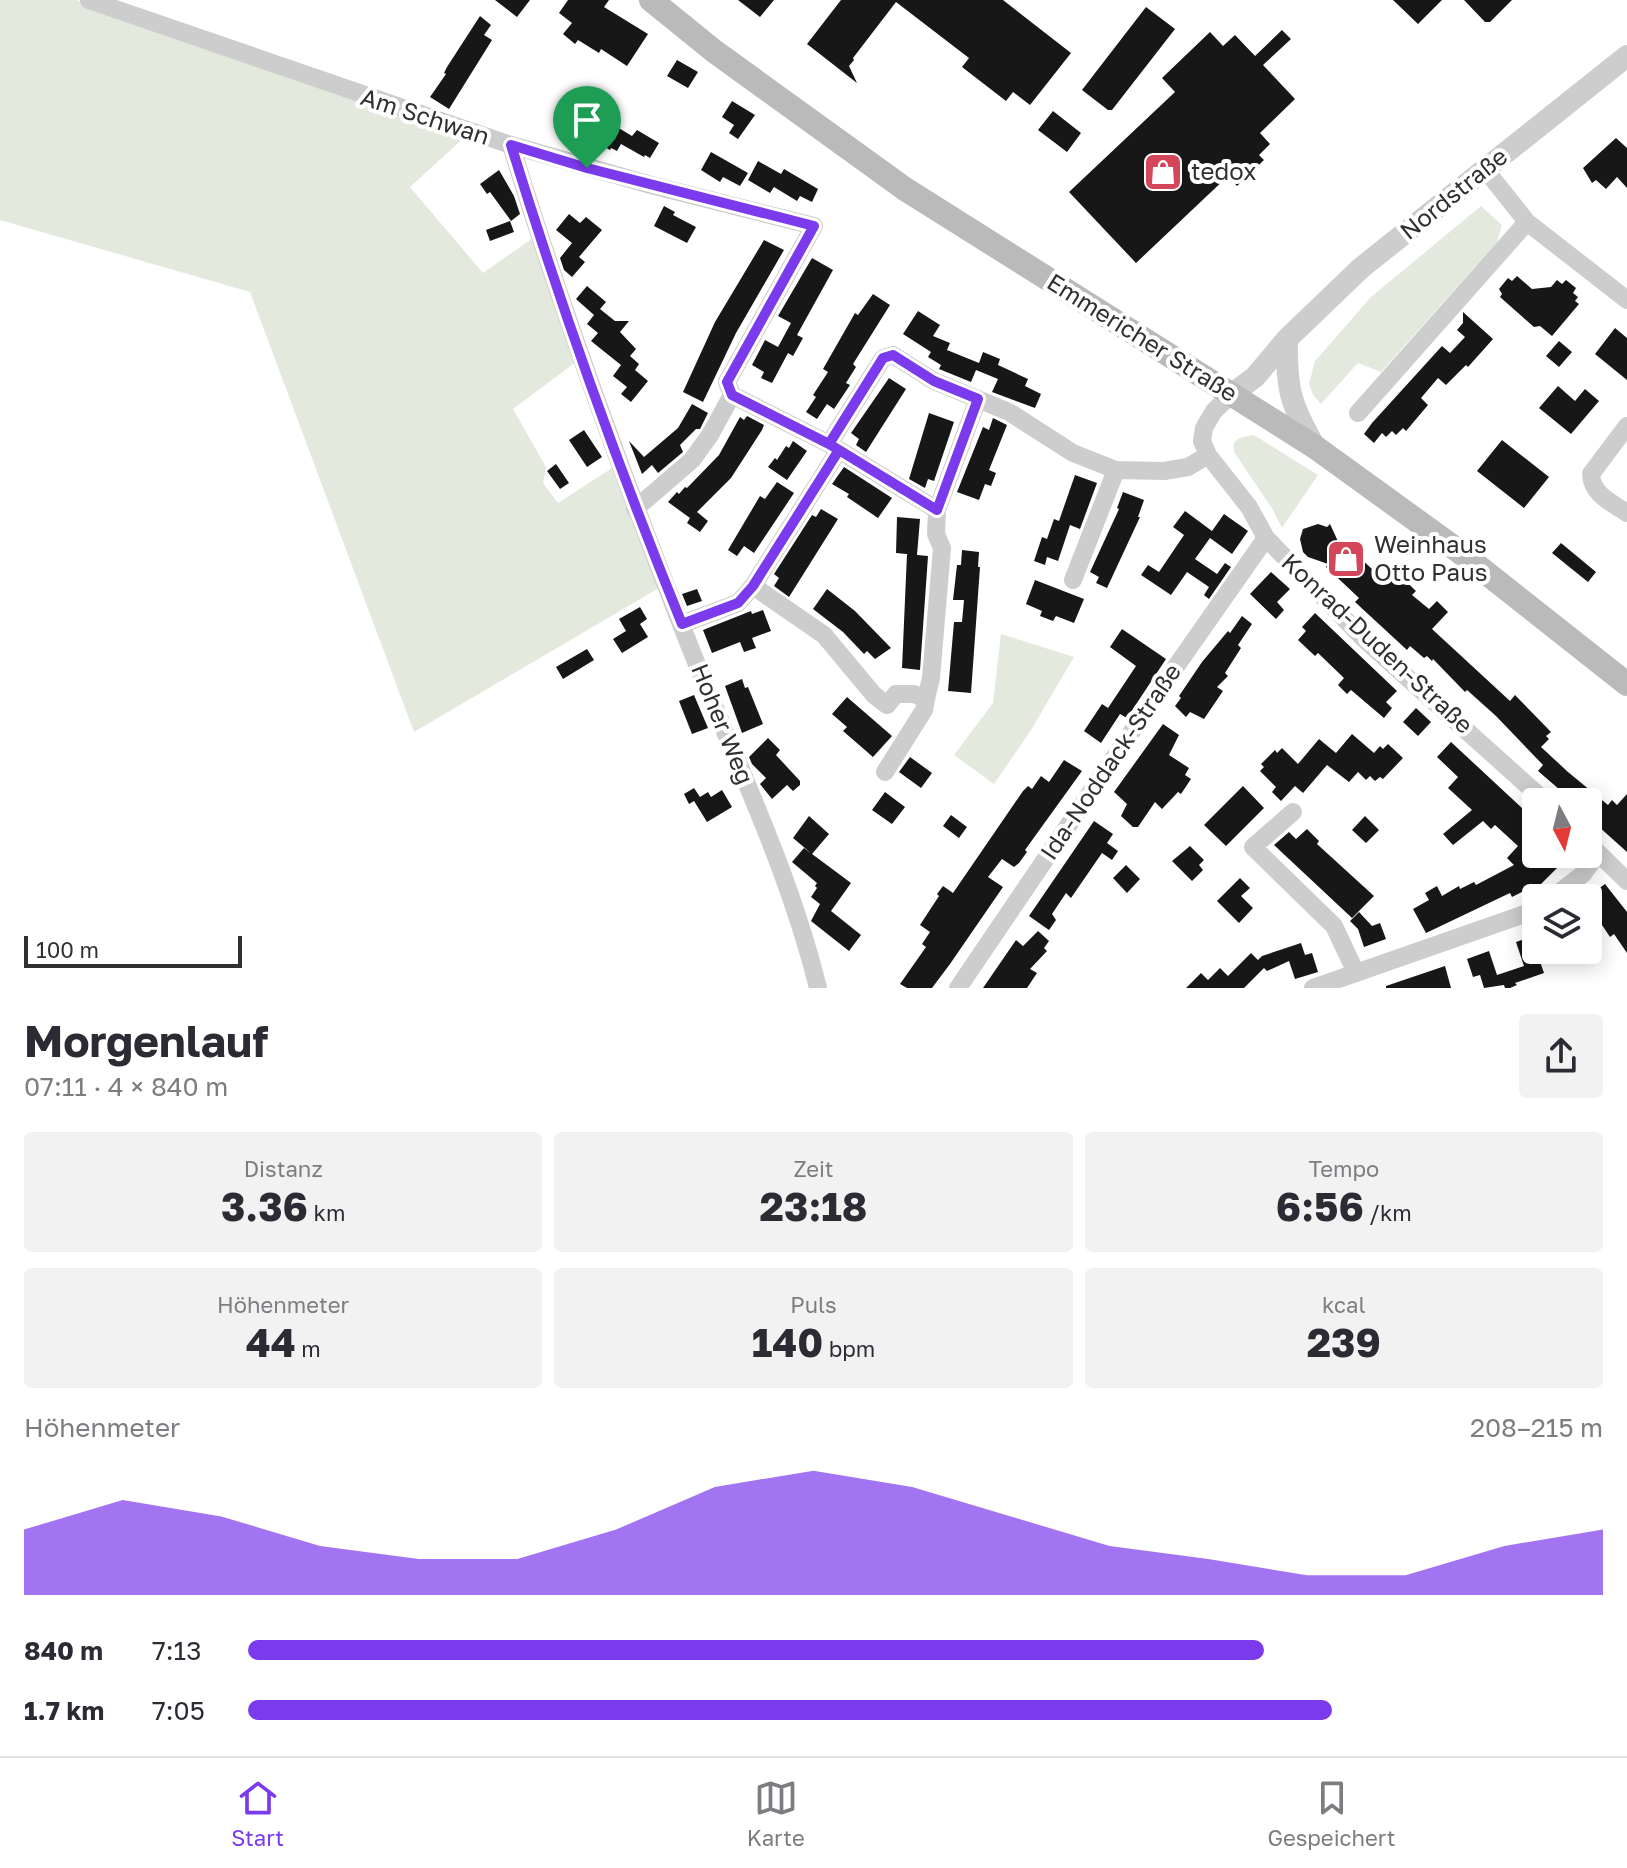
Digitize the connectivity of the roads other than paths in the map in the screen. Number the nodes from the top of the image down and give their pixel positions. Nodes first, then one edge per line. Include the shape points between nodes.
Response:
1 (89, 0) edge
2 (651, 0) edge
3 (1627, 56) edge
4 (511, 145) junction
5 (1484, 168) junction
6 (1527, 222) junction
7 (1624, 294) edge
8 (1287, 339) junction
9 (1232, 394) junction
10 (732, 395) junction
11 (978, 399) junction
12 (1358, 413) dead end
13 (1627, 426) edge
14 (834, 447) junction
15 (1315, 447) junction
16 (1208, 455) junction
17 (1116, 470) junction
18 (635, 509) junction
19 (937, 510) junction
20 (1627, 513) edge
21 (1266, 538) junction
22 (1073, 580) dead end
23 (753, 586) junction
24 (682, 624) junction
25 (1627, 684) edge
26 (926, 699) junction
27 (880, 700) junction
28 (914, 726) junction
29 (885, 772) dead end
30 (1530, 788) edge
31 (1293, 812) dead end
32 (1602, 857) edge
33 (1585, 868) edge
34 (1627, 881) edge
35 (1570, 884) edge
36 (1522, 915) edge
37 (1356, 973) junction
38 (818, 988) edge
39 (958, 988) edge
40 (1313, 988) edge

1 - 4 street, Am Schwan
2 - 9 main road, Emmericher Straße via 905,189
3 - 5 street, Nordstraße
4 - 10 street, Am Schwan via 814,226 727,382
4 - 18 street, Hoher Weg
5 - 6 street
5 - 8 street, Nordstraße via 1361,268
6 - 7 street
6 - 12 street
8 - 9 street, Nordstraße via 1255,377
8 - 15 street via 1288,390
9 - 15 main road, Emmericher Straße
9 - 16 street via 1204,428
10 - 14 street
10 - 18 street via 692,460
11 - 14 street via 934,381 893,355 883,358
11 - 17 street via 1009,412 1073,453
11 - 19 street
13 - 20 street via 1591,474 1597,493
14 - 19 street
14 - 23 street
15 - 25 main road, Emmericher Straße via 1435,533
16 - 17 street via 1176,469
16 - 21 street, Konrad-Duden-Straße
17 - 22 street
18 - 24 street, Hoher Weg
19 - 26 street via 936,534 942,548
21 - 30 street, Konrad-Duden-Straße via 1363,638
21 - 39 street, Ida-Noddack-Straße
23 - 24 street via 738,603
23 - 27 street via 824,635
24 - 38 street, Hoher Weg via 793,900
26 - 27 street via 896,694
26 - 28 street
27 - 28 street
28 - 29 street
31 - 37 street via 1253,847 1334,926
32 - 34 street
33 - 35 street
36 - 37 street
37 - 40 street

